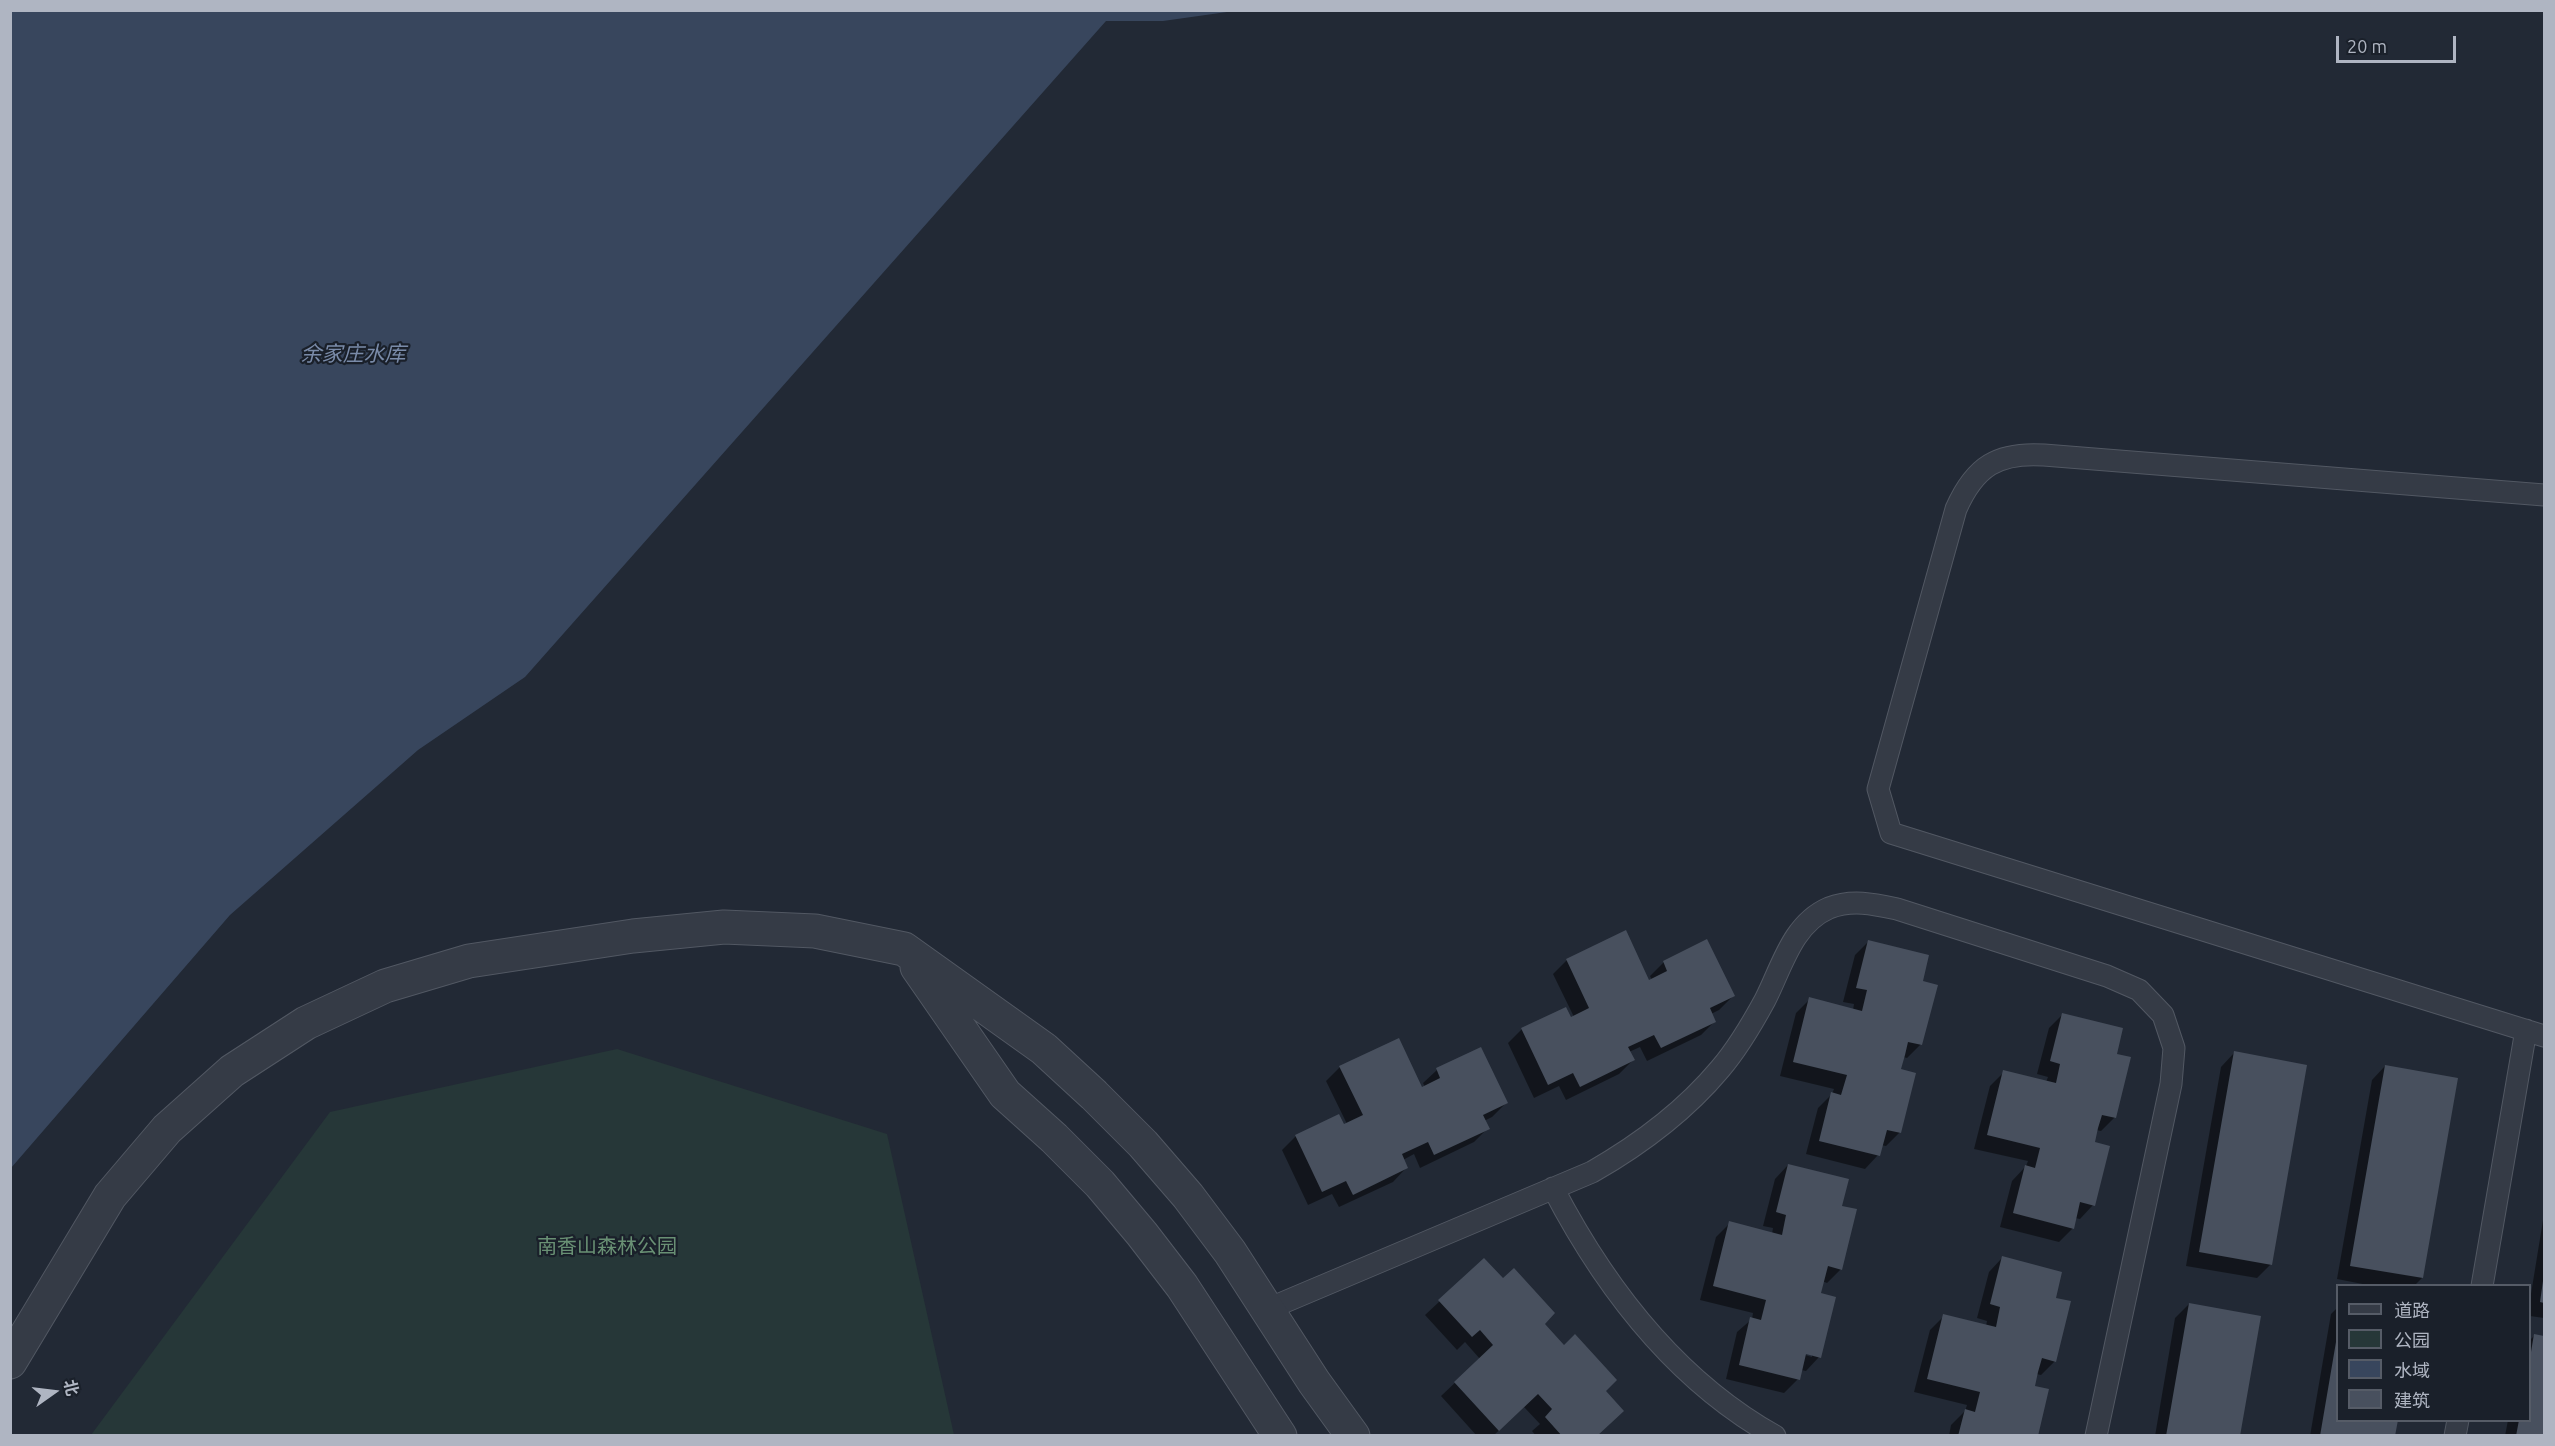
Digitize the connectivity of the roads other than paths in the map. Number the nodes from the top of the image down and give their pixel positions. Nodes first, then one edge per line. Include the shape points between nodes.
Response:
1 (2544, 495) edge
2 (904, 949) junction
3 (2535, 1033) edge
4 (1553, 1188) junction
5 (2481, 1284) edge
6 (1268, 1309) junction
7 (10, 1362) edge
8 (1280, 1436) edge
9 (1353, 1436) edge
10 (1775, 1436) edge
11 (2096, 1436) edge

1 - 3 lane via 2033,454 2000,459 1980,471 1965,488 1956,509 1878,789 1891,834
2 - 6 street via 1044,1049 1094,1095 1188,1196
2 - 7 street via 815,931 724,927 633,936 469,961 375,990 306,1023 232,1071 167,1129 110,1196
2 - 8 street via 1005,1094 1092,1177 1142,1234 1182,1286
3 - 5 lane
4 - 6 lane
4 - 10 lane via 1578,1237 1643,1326 1723,1401
4 - 11 lane via 1628,1152 1694,1099 1746,1034 1800,929 1829,908 1863,902 1897,909 2107,976 2139,990 2163,1015 2174,1048 2171,1083
6 - 9 street

